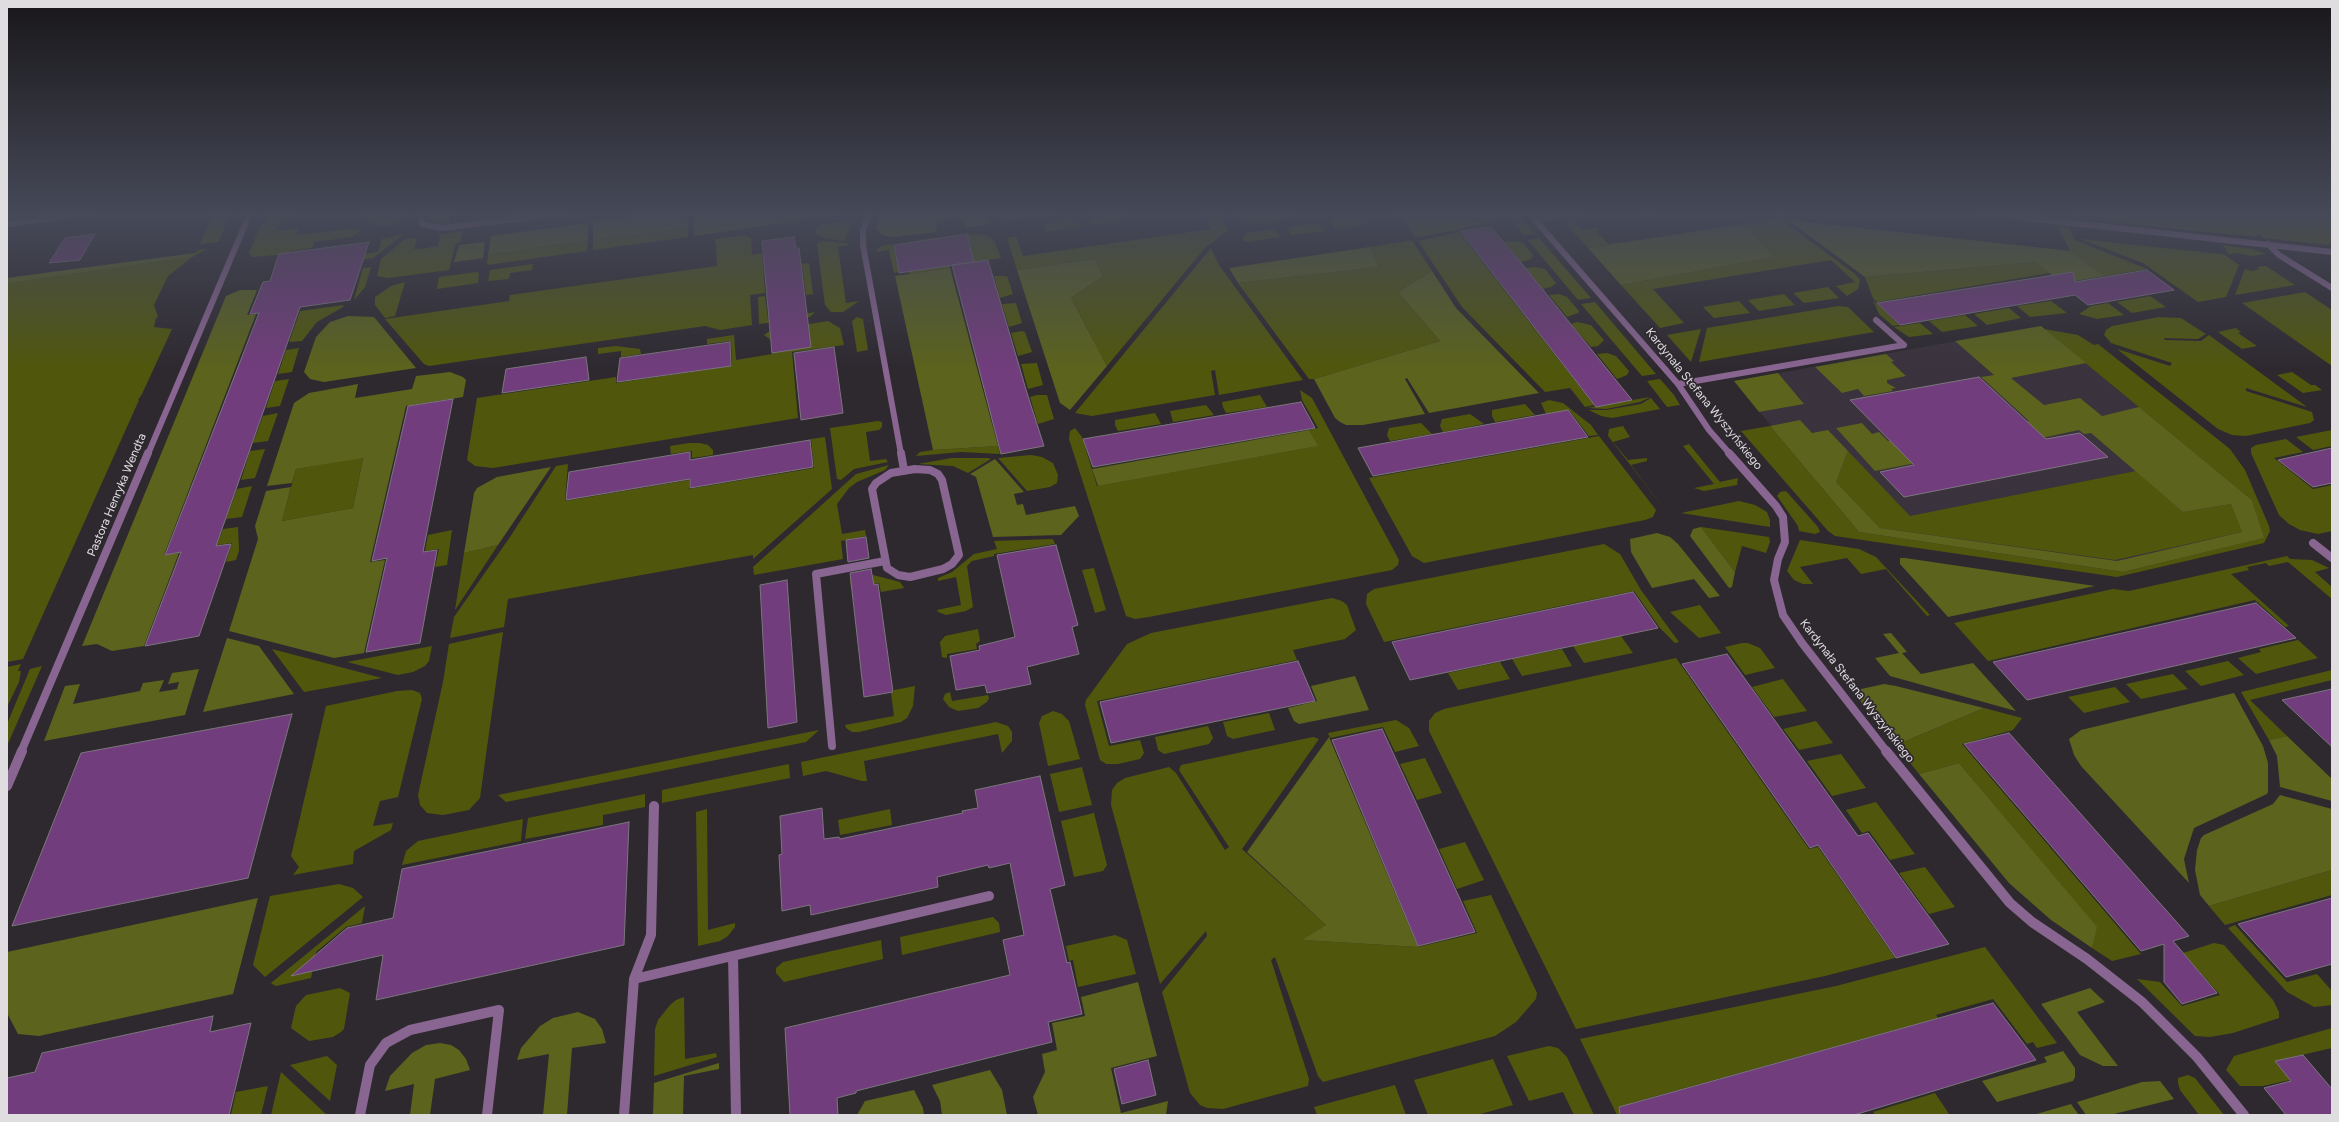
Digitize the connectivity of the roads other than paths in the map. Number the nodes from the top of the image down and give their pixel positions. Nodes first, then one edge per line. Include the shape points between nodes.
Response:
1 (228, 265) edge
2 (867, 265) edge
3 (1575, 265) edge
4 (2297, 265) edge
5 (2332, 288) edge
6 (1876, 320) dead end
7 (1678, 384) junction
8 (904, 470) junction
9 (2313, 543) dead end
10 (2332, 558) edge
11 (885, 561) junction
12 (832, 746) dead end
13 (7, 786) edge
14 (654, 806) dead end
15 (989, 896) dead end
16 (733, 956) junction
17 (634, 979) junction
18 (360, 1115) edge
19 (488, 1115) edge
20 (624, 1115) edge
21 (736, 1115) edge
22 (2244, 1115) edge

1 - 13 street, Pastora Henryka Wendta
2 - 8 street
3 - 7 street, Kardynała Stefana Wyszyńskiego
4 - 5 street
6 - 7 street via 1904,345
7 - 22 street, Kardynała Stefana Wyszyńskiego via 1709,430 1783,517 1785,542 1774,580 1783,615 1802,643 1996,889 2021,914 2087,959 2142,1002 2197,1057
8 - 11 street via 882,478 872,489
8 - 11 street via 930,470 938,474 942,480 959,555 952,564 943,569 910,577 892,572 887,568
9 - 10 street
11 - 12 street via 816,574
14 - 17 street via 650,935
15 - 16 street
16 - 17 street
16 - 21 street
17 - 20 street
18 - 19 street via 370,1065 386,1042 398,1035 499,1010

